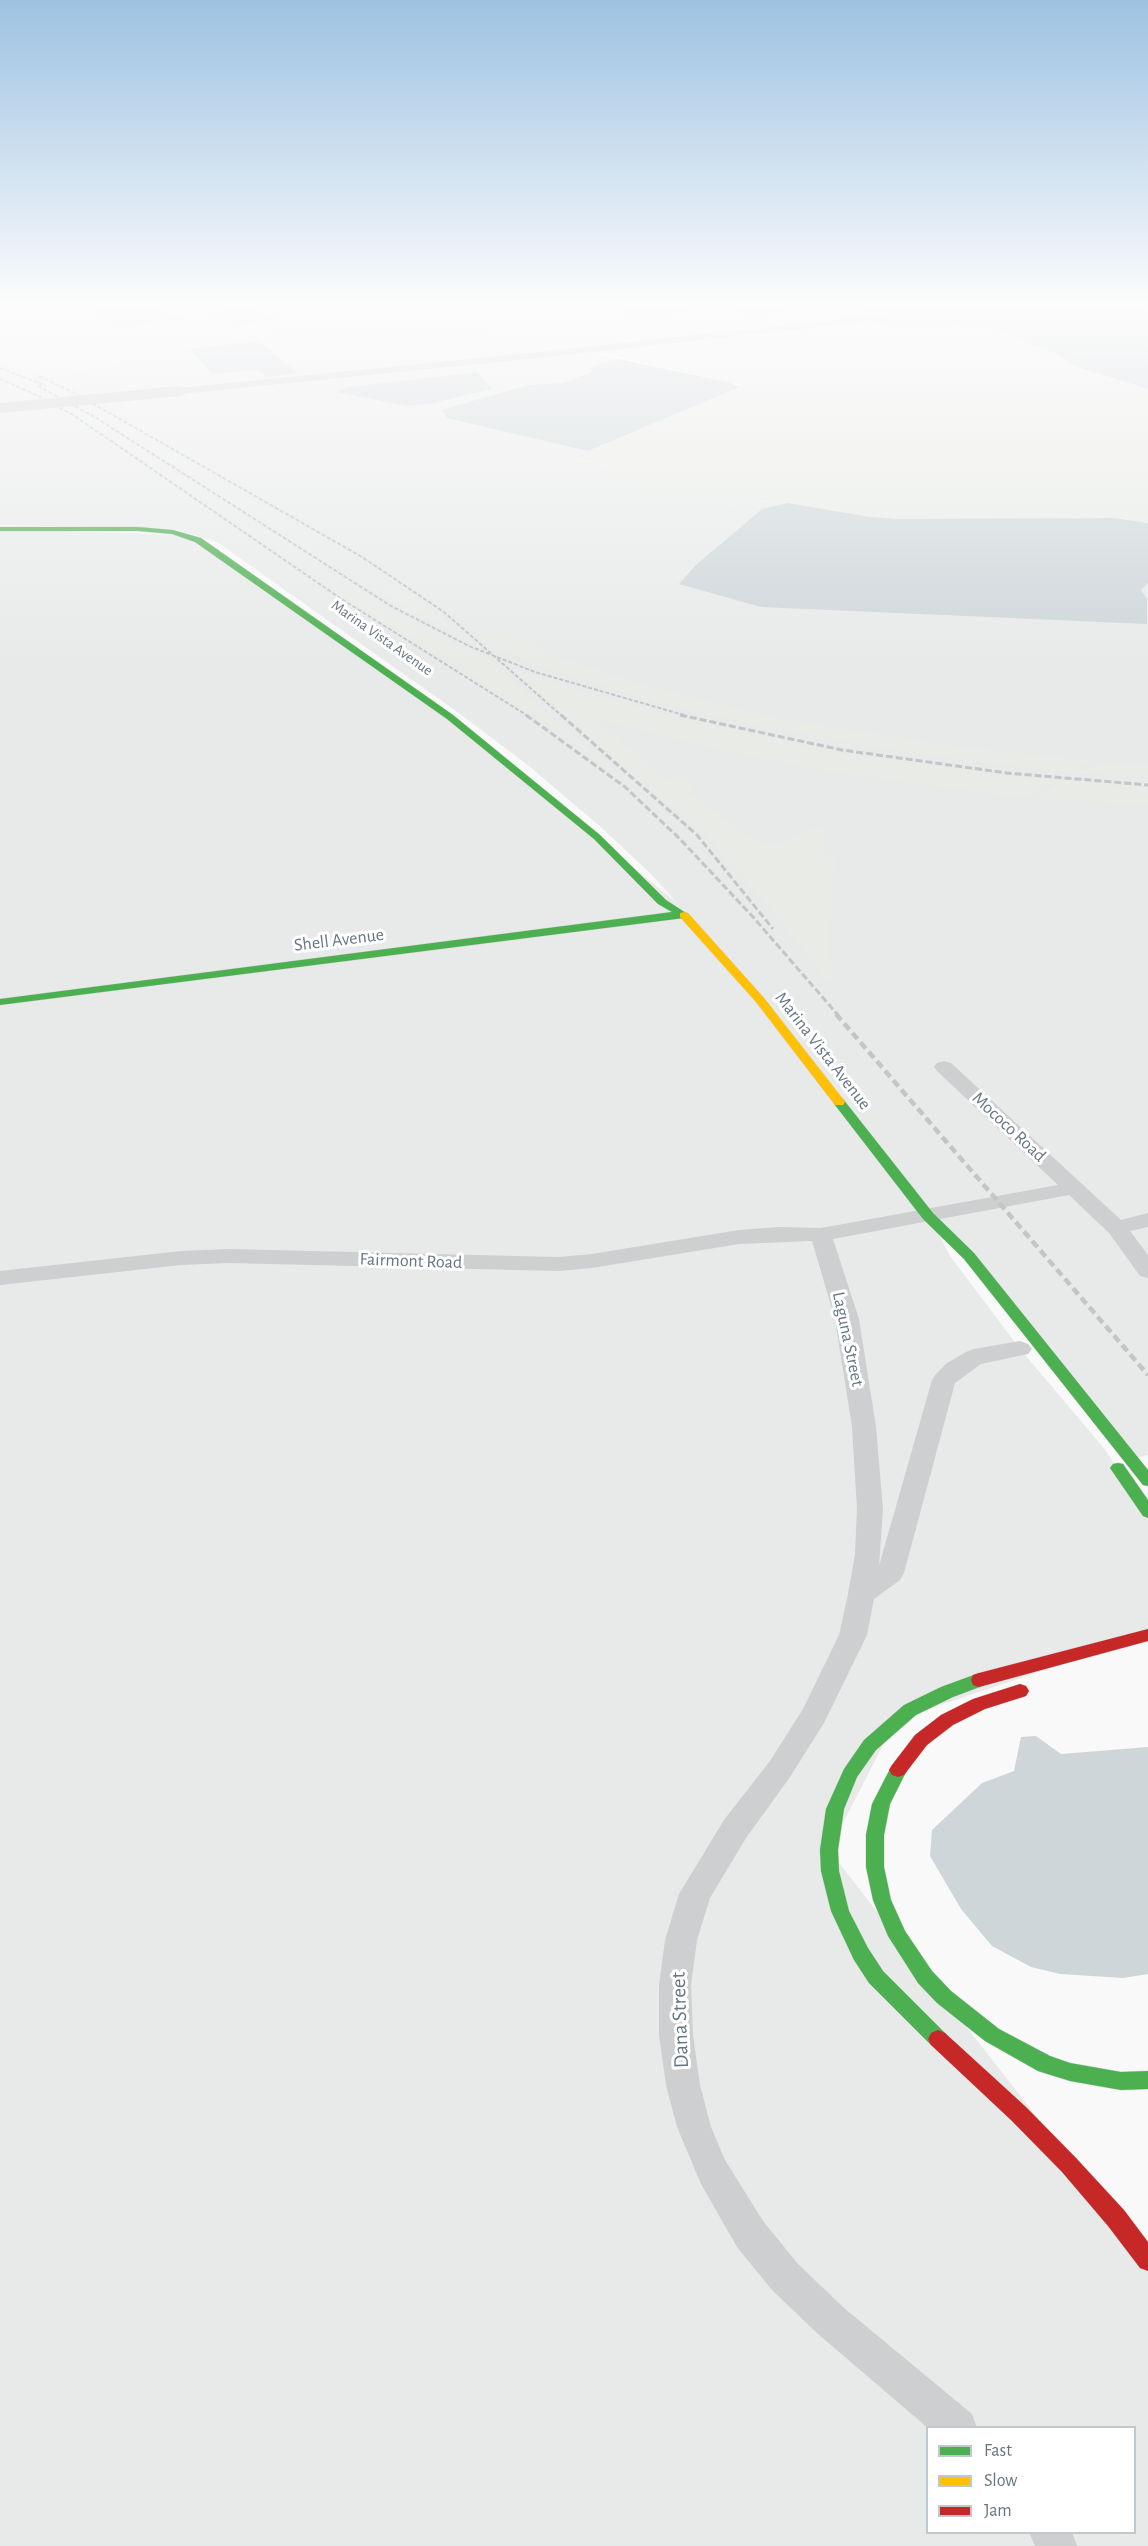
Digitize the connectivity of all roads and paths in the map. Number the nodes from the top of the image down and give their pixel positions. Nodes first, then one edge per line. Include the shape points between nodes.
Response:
1 (0, 527) edge
2 (683, 915) junction
3 (0, 1002) edge
4 (944, 1067) dead end
5 (1074, 1188) junction
6 (928, 1216) junction
7 (1148, 1220) edge
8 (1117, 1228) junction
9 (821, 1235) junction
10 (950, 1256) dead end
11 (1148, 1271) edge
12 (0, 1278) edge
13 (1020, 1349) dead end
14 (1103, 1447) dead end
15 (1148, 1481) edge
16 (1148, 1512) edge
17 (868, 1554) joint
18 (862, 1594) junction
19 (1148, 1635) edge
20 (1035, 1687) dead end
21 (1148, 2080) edge
22 (1148, 2260) edge
23 (957, 2426) edge

1 - 2 main road, Marina Vista Avenue via 158,527 190,532 216,542 529,766 651,874 676,899
2 - 3 main road, Shell Avenue
2 - 6 main road, Marina Vista Avenue via 760,1000
4 - 5 street, Mococo Road
5 - 6 street
5 - 8 street, Mococo Road
6 - 9 street
6 - 10 main road, Marina Vista Avenue
6 - 15 main road, Marina Vista Avenue via 969,1256
7 - 8 street
8 - 11 street, Mococo Road
9 - 12 street, Fairmont Road via 739,1237 558,1264 229,1256
9 - 17 street, Laguna Street via 847,1319 859,1392 870,1509
13 - 18 street via 974,1358 944,1380 891,1573
14 - 16 main road
17 - 18 street, Dana Street
18 - 23 street, Dana Street via 853,1635 814,1715 695,1894 681,1940 675,1985 676,2035 694,2127 712,2172 750,2234 785,2277 831,2321
19 - 22 main road via 982,1679 910,1710 870,1745 850,1774 835,1809 829,1850 840,1911 876,1977 1069,2165
20 - 21 main road via 979,1704 947,1720 910,1751 897,1770 886,1789 878,1819 875,1867 888,1917 910,1956 944,1997 992,2035 1045,2064 1096,2078

